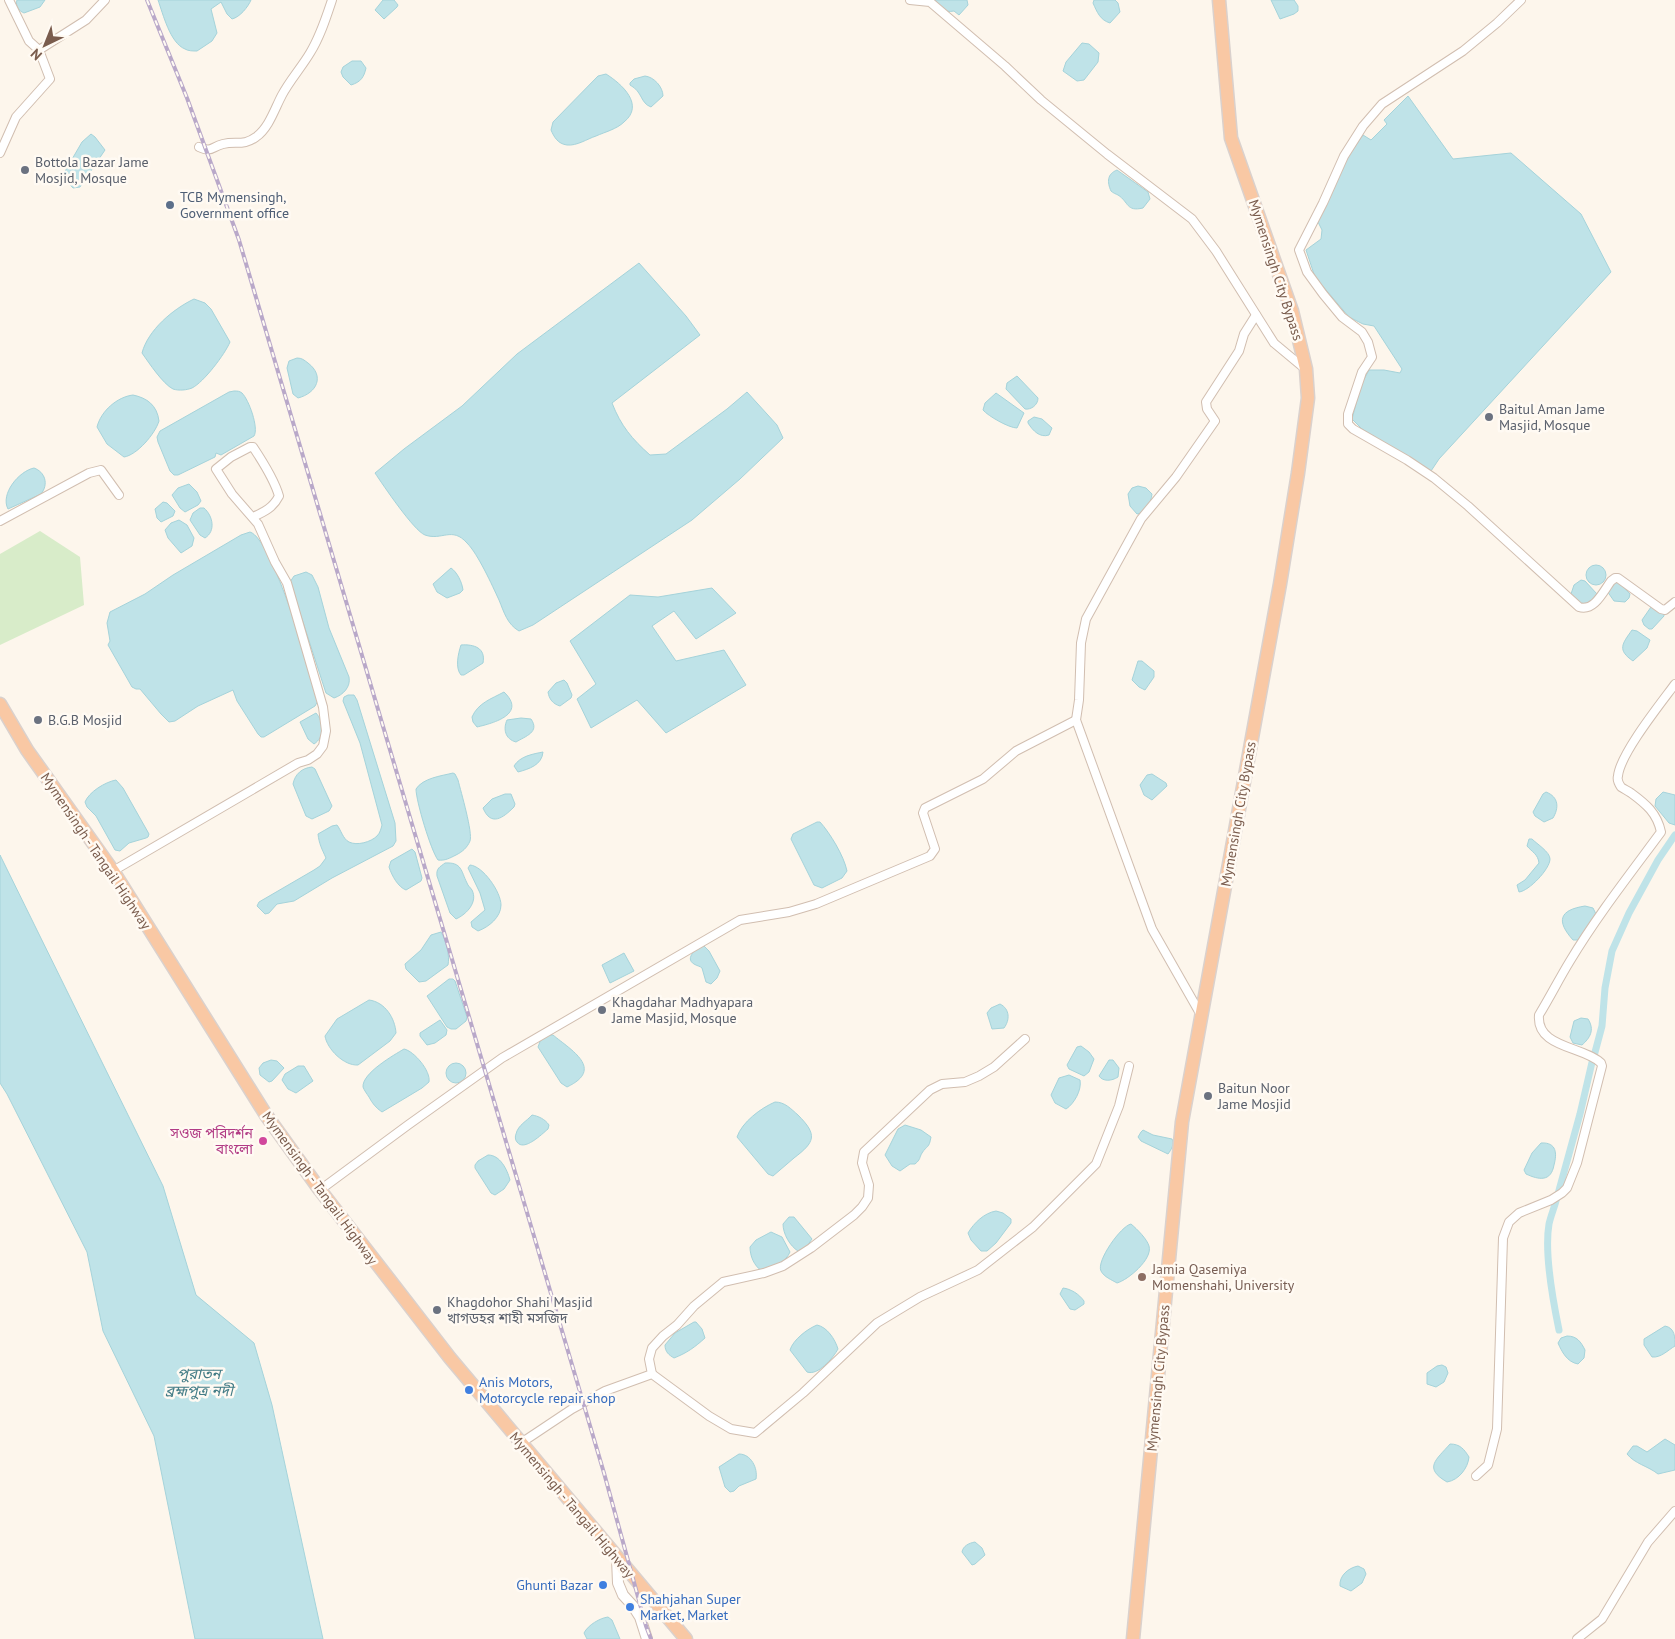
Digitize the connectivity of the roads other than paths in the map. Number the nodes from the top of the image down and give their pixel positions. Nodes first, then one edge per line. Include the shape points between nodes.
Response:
1 (9, 0) edge
2 (105, 0) edge
3 (332, 0) edge
4 (910, 0) edge
5 (1219, 0) edge
6 (1521, 0) edge
7 (930, 1) edge
8 (39, 50) junction
9 (199, 147) dead end
10 (0, 153) edge
11 (1256, 315) junction
12 (1306, 369) junction
13 (119, 495) dead end
14 (253, 517) junction
15 (0, 521) edge
16 (1675, 602) edge
17 (1675, 684) edge
18 (0, 704) edge
19 (1076, 720) junction
20 (112, 871) junction
21 (1201, 1015) junction
22 (1025, 1039) dead end
23 (1130, 1066) dead end
24 (320, 1190) junction
25 (652, 1374) junction
26 (522, 1443) junction
27 (1476, 1476) dead end
28 (1675, 1511) edge
29 (617, 1559) junction
30 (647, 1639) edge
31 (686, 1639) edge
32 (1133, 1639) edge
33 (1577, 1639) edge

1 - 8 street via 29,41
2 - 8 street via 86,20
3 - 9 street via 310,53 292,77 267,126 258,136 245,144 222,144 207,150
4 - 7 street
5 - 12 highway, Mymensingh City Bypass via 1232,138 1292,311
6 - 16 street via 1462,52 1382,104 1344,156 1299,250 1308,272 1323,294 1368,342 1372,357 1362,372 1348,414 1348,424 1353,429 1434,478 1579,607 1590,607 1618,578 1661,609 1665,610
7 - 11 street via 1041,100 1192,220 1216,251
8 - 10 street via 50,79 16,117
11 - 12 street via 1274,343
11 - 19 street via 1244,334 1239,351 1206,402 1215,420 1176,477 1141,519 1086,619 1081,642
12 - 21 highway, Mymensingh City Bypass via 1308,398 1298,473
13 - 15 street via 101,470 89,473
14 - 14 street via 232,494 216,469 250,446 278,496 268,510
14 - 20 street via 287,583 324,707 326,731 323,746 308,760
17 - 27 street via 1627,754 1618,775 1621,787 1650,808 1659,821 1661,832 1608,904 1539,1015 1542,1031 1555,1042 1592,1056 1602,1062 1602,1066 1577,1163 1567,1188 1551,1200 1519,1212 1509,1222 1503,1238 1498,1428 1488,1465
18 - 20 highway, Mymensingh - Tangail Highway via 27,750
19 - 21 street via 1152,929
19 - 24 street via 1016,750 982,779 925,808 923,813 935,849 930,856 816,904 740,920 502,1058
20 - 24 highway, Mymensingh - Tangail Highway via 266,1115
21 - 32 highway, Mymensingh City Bypass via 1182,1122
22 - 25 street via 994,1066 966,1082 942,1084 930,1090 902,1115 864,1152 862,1163 869,1184 868,1198 862,1207 783,1266 723,1282 652,1348 649,1359
23 - 25 street via 1119,1106 1096,1164 1034,1227 978,1270 920,1297 877,1322 755,1433 731,1429
24 - 26 highway, Mymensingh - Tangail Highway via 450,1358
25 - 26 street via 605,1391
26 - 29 highway, Mymensingh - Tangail Highway
28 - 33 street via 1648,1542 1602,1619
29 - 30 street via 618,1584 640,1617
29 - 31 highway, Mymensingh - Tangail Highway

